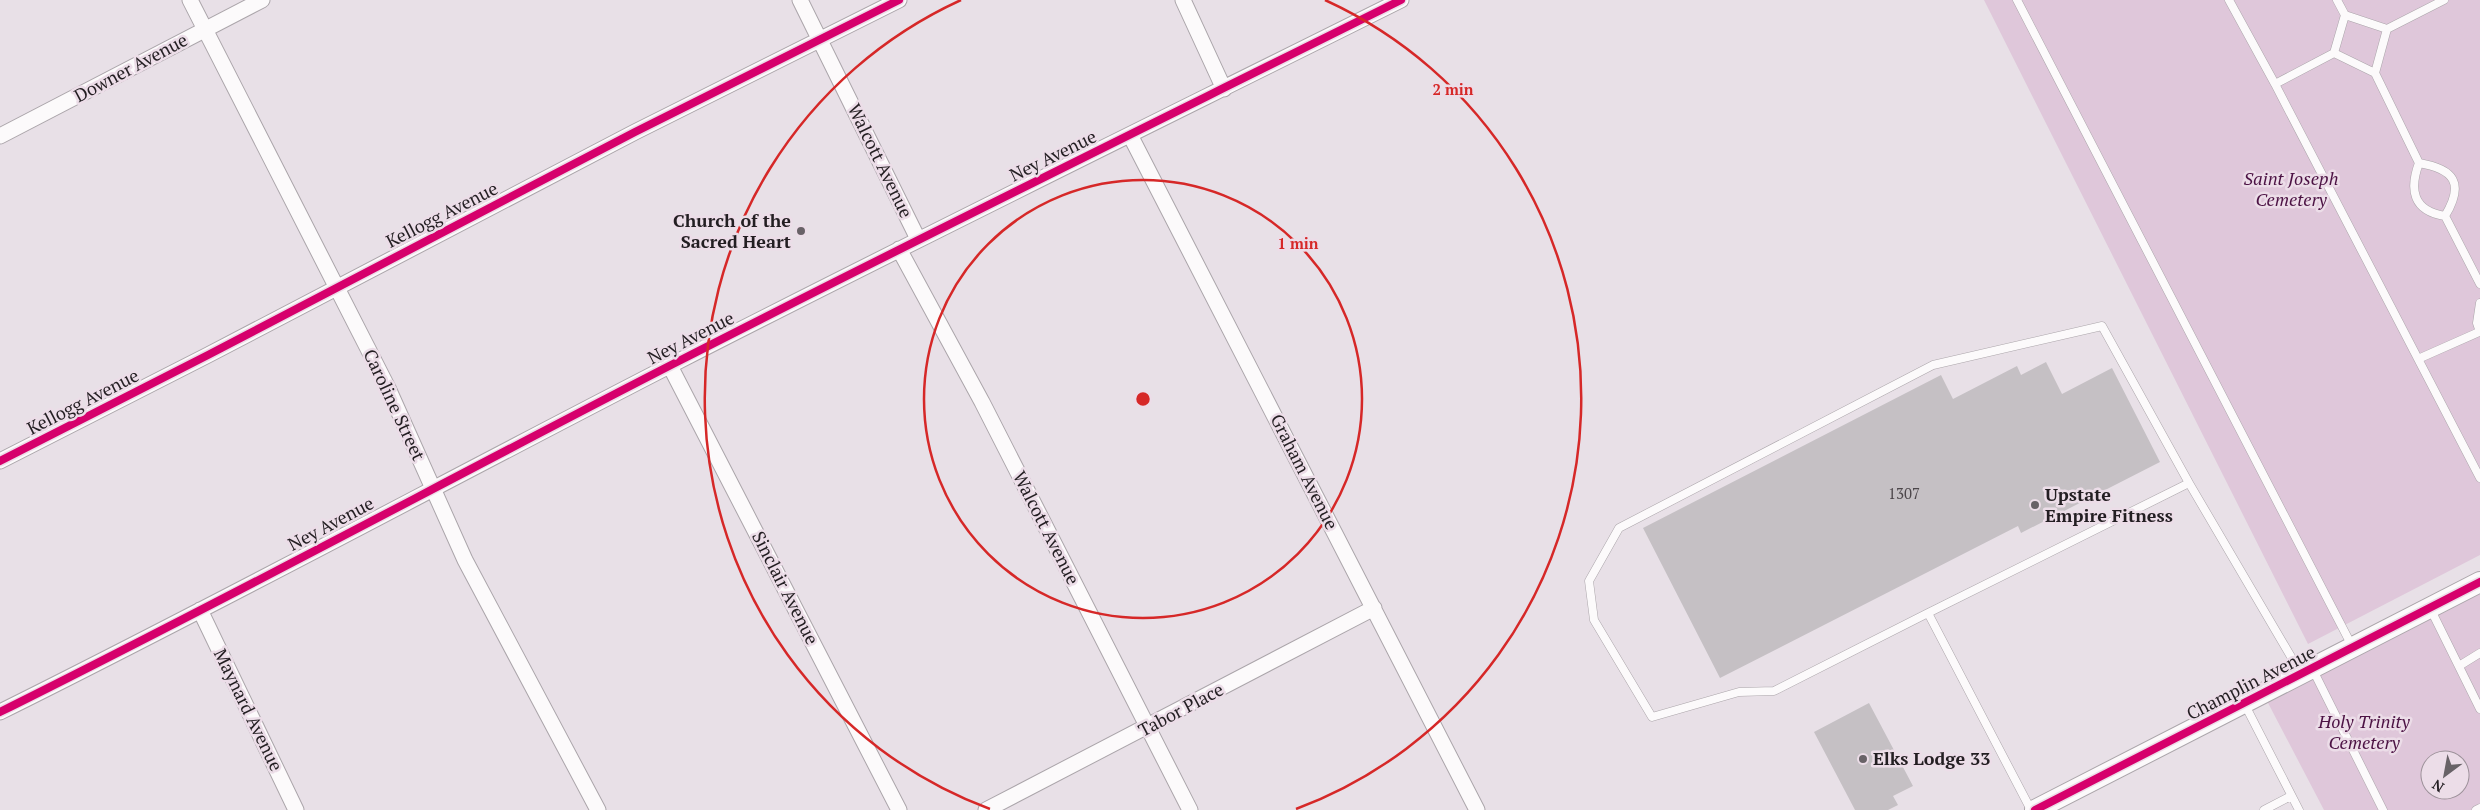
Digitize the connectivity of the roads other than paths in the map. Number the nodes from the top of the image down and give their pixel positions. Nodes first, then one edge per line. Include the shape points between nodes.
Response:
1 (190, 0) edge
2 (262, 0) edge
3 (800, 0) edge
4 (899, 0) edge
5 (1182, 0) edge
6 (1401, 0) edge
7 (2017, 0) edge
8 (2229, 0) edge
9 (2337, 0) edge
10 (2444, 0) edge
11 (2345, 15) junction
12 (205, 29) junction
13 (2387, 29) junction
14 (821, 40) junction
15 (2334, 53) junction
16 (2375, 73) junction
17 (2275, 84) junction
18 (1224, 88) junction
19 (1130, 135) junction
20 (0, 136) edge
21 (2419, 163) junction
22 (2445, 216) junction
23 (918, 239) junction
24 (900, 248) junction
25 (2480, 284) edge
26 (338, 287) junction
27 (2480, 303) edge
28 (2480, 332) edge
29 (2418, 359) junction
30 (670, 366) junction
31 (0, 461) edge
32 (2480, 478) edge
33 (2190, 483) junction
34 (433, 488) junction
35 (2480, 582) edge
36 (1374, 608) junction
37 (2430, 608) junction
38 (200, 610) junction
39 (1928, 613) junction
40 (2352, 648) junction
41 (2480, 653) edge
42 (2458, 666) junction
43 (2306, 671) junction
44 (2244, 703) junction
45 (2480, 709) edge
46 (0, 712) edge
47 (1148, 727) junction
48 (2291, 796) junction
49 (2480, 808) edge
50 (296, 810) edge
51 (598, 810) edge
52 (899, 810) edge
53 (986, 810) edge
54 (1190, 810) edge
55 (1477, 810) edge
56 (2031, 810) edge
57 (2035, 810) edge
58 (2264, 810) edge
59 (2299, 810) edge
60 (2383, 810) edge
61 (2476, 810) edge

1 - 12 street, Caroline Street
2 - 12 street, Downer Avenue
3 - 14 street, Walcott Avenue
4 - 14 street, Kellogg Avenue
5 - 18 street
6 - 18 street, Ney Avenue
7 - 40 lane
8 - 17 lane
9 - 11 lane
10 - 13 lane
11 - 13 lane
11 - 15 lane
12 - 20 street, Downer Avenue
12 - 26 street, Caroline Street
13 - 16 lane
14 - 23 street, Walcott Avenue
14 - 26 street, Kellogg Avenue
15 - 16 lane
15 - 17 lane
16 - 21 lane
17 - 29 lane
18 - 19 street, Ney Avenue
19 - 23 street, Ney Avenue
19 - 36 street, Graham Avenue
21 - 22 lane via 2413,178 2418,203 2428,211
21 - 22 lane via 2444,170 2452,178 2456,189
22 - 25 lane
23 - 24 street, Ney Avenue
24 - 30 street, Ney Avenue
24 - 47 street, Walcott Avenue
26 - 31 street, Kellogg Avenue
26 - 34 street, Caroline Street
27 - 28 lane
28 - 29 lane
29 - 32 lane
30 - 34 street, Ney Avenue
30 - 52 street, Sinclair Avenue
33 - 39 lane
33 - 39 lane via 2102,326 1933,365 1619,528 1589,581 1594,620 1652,716 1739,692 1774,691
33 - 43 lane
34 - 38 street, Ney Avenue
34 - 51 street, Caroline Street via 465,560
35 - 37 street, Champlin Avenue
36 - 47 street, Tabor Place
36 - 55 street, Graham Avenue
37 - 40 street, Champlin Avenue
37 - 42 lane
38 - 46 street, Ney Avenue
38 - 50 street, Maynard Avenue
39 - 56 lane
40 - 43 street, Champlin Avenue
41 - 42 lane
42 - 45 lane
43 - 44 street, Champlin Avenue
43 - 60 lane
44 - 48 lane
44 - 57 street, Champlin Avenue
47 - 53 street, Tabor Place
47 - 54 street, Walcott Avenue
48 - 58 lane
48 - 59 lane
49 - 61 lane

